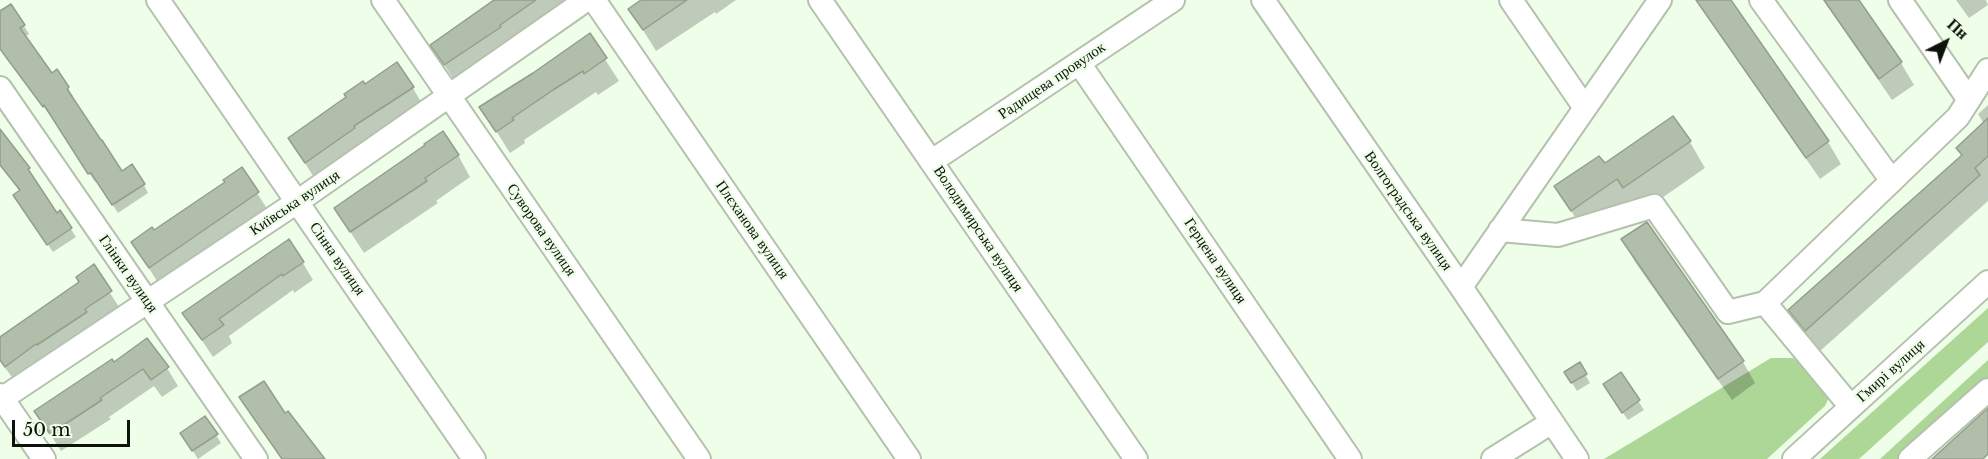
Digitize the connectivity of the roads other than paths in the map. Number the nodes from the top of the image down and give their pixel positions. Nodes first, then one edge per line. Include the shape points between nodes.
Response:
1 (158, 0) edge
2 (383, 0) edge
3 (586, 0) edge
4 (594, 0) edge
5 (820, 0) edge
6 (1173, 0) edge
7 (1263, 0) edge
8 (1511, 0) edge
9 (1660, 0) edge
10 (1761, 0) edge
11 (1899, 0) edge
12 (1079, 63) junction
13 (1988, 70) edge
14 (0, 88) edge
15 (448, 96) junction
16 (1969, 100) junction
17 (1585, 108) junction
18 (932, 161) junction
19 (1892, 181) junction
20 (297, 202) junction
21 (1500, 230) junction
22 (1988, 282) edge
23 (1461, 287) junction
24 (148, 302) junction
25 (1765, 303) junction
26 (1988, 390) edge
27 (1, 398) edge
28 (1851, 407) junction
29 (1552, 422) junction
30 (1801, 457) edge
31 (44, 459) edge
32 (256, 459) edge
33 (474, 459) edge
34 (699, 459) edge
35 (909, 459) edge
36 (1136, 459) edge
37 (1350, 459) edge
38 (1493, 459) edge
39 (1576, 459) edge
40 (1910, 459) edge

1 - 20 street, Сінна вулиця
2 - 15 street, Суворова вулиця
3 - 15 street, Київська вулиця
4 - 35 street, Плєханова вулиця
5 - 18 street, Володимирська вулиця
6 - 12 street, Радищева провулок
7 - 23 street, Волгоградська вулиця
8 - 17 street
9 - 17 street
10 - 19 street
11 - 16 street
12 - 18 street, Радищева провулок
12 - 37 street, Герцена вулиця
13 - 16 street
14 - 24 street, Глінки вулиця
15 - 20 street, Київська вулиця
15 - 34 street, Суворова вулиця
16 - 19 street via 1958,117
17 - 21 street
18 - 36 street, Володимирська вулиця
19 - 25 street
20 - 24 street, Київська вулиця
20 - 33 street, Сінна вулиця
21 - 23 street
21 - 25 street via 1558,235 1654,206 1728,312
22 - 28 street, Гмирі вулиця
23 - 29 street, Волгоградська вулиця
24 - 27 street, Київська вулиця
24 - 32 street, Глінки вулиця
25 - 28 street
26 - 40 street
27 - 31 street
28 - 30 street, Гмирі вулиця
29 - 38 street
29 - 39 street, Волгоградська вулиця

